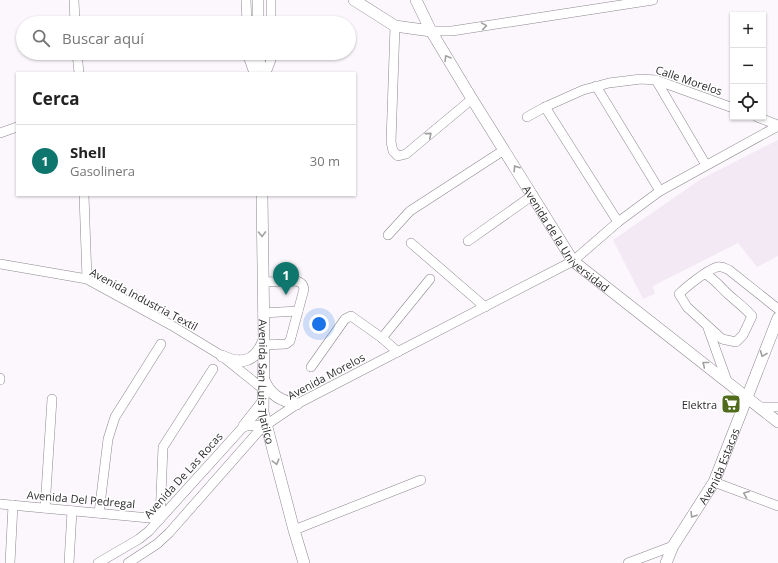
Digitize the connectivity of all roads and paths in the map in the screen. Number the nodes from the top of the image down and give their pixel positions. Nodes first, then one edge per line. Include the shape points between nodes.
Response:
1 (74, 0) edge
2 (246, 0) edge
3 (258, 0) edge
4 (271, 0) edge
5 (354, 0) edge
6 (416, 0) edge
7 (652, 0) edge
8 (75, 16) edge
9 (247, 16) edge
10 (258, 16) edge
11 (271, 16) edge
12 (395, 26) junction
13 (431, 31) junction
14 (78, 60) edge
15 (250, 60) edge
16 (259, 60) edge
17 (271, 60) edge
18 (79, 72) edge
19 (254, 72) edge
20 (260, 72) edge
21 (266, 72) edge
22 (656, 80) junction
23 (596, 86) junction
24 (472, 99) junction
25 (545, 107) junction
26 (730, 107) edge
27 (527, 116) dead end
28 (765, 120) edge
29 (778, 125) edge
30 (16, 127) edge
31 (0, 133) edge
32 (504, 150) junction
33 (706, 165) junction
34 (660, 191) junction
35 (533, 195) junction
36 (84, 196) edge
37 (262, 196) edge
38 (618, 222) junction
39 (388, 235) dead end
40 (468, 241) dead end
41 (411, 242) dead end
42 (573, 261) junction
43 (0, 264) edge
44 (705, 274) junction
45 (87, 279) junction
46 (430, 279) dead end
47 (263, 282) junction
48 (485, 307) junction
49 (778, 309) edge
50 (298, 311) junction
51 (263, 313) junction
52 (778, 318) edge
53 (708, 326) junction
54 (382, 338) junction
55 (263, 342) junction
56 (161, 344) dead end
57 (398, 352) junction
58 (222, 356) junction
59 (311, 367) dead end
60 (212, 369) dead end
61 (263, 377) junction
62 (727, 381) junction
63 (263, 389) junction
64 (746, 397) junction
65 (52, 400) dead end
66 (262, 403) junction
67 (297, 404) junction
68 (759, 407) junction
69 (778, 407) edge
70 (778, 422) edge
71 (266, 424) junction
72 (244, 426) junction
73 (421, 480) dead end
74 (714, 482) junction
75 (0, 504) edge
76 (13, 505) junction
77 (778, 506) edge
78 (45, 508) junction
79 (72, 511) junction
80 (98, 513) junction
81 (160, 518) junction
82 (294, 530) junction
83 (673, 546) junction
84 (10, 563) edge
85 (68, 563) edge
86 (98, 563) edge
87 (128, 563) edge
88 (304, 563) edge
89 (628, 563) edge
90 (666, 563) edge

1 - 8 street
2 - 9 street
3 - 10 main road
4 - 11 street
5 - 12 main road
6 - 13 main road, Avenida de la Universidad
13 -> 7 street via 452,31
12 - 13 main road
12 -> 24 street via 391,142 393,151 398,156 406,154
24 -> 13 main road, Avenida de la Universidad
14 - 18 street
15 - 19 street
16 - 20 main road
17 - 21 street
22 - 23 street, Calle Morelos via 641,79
22 - 26 street, Calle Morelos
22 - 33 street
23 - 25 street, Calle Morelos
23 - 34 street
24 - 32 main road, Avenida de la Universidad
25 - 27 street, Calle Morelos
25 - 38 street
28 - 29 street
29 - 33 street, Avenida Morelos
30 - 31 street
35 -> 32 main road, Avenida de la Universidad
32 - 39 street via 410,211
33 - 34 street, Avenida Morelos
34 - 38 street, Avenida Morelos
35 - 40 street
35 - 42 main road, Avenida de la Universidad
36 - 45 street
37 -> 47 main road, Avenida San Luis Tlatilco
38 - 42 street, Avenida Morelos
41 - 48 street
42 - 48 street, Avenida Morelos
62 -> 42 main road, Avenida de la Universidad
43 - 45 street, Avenida Industria Textil
44 - 49 street via 716,267 730,270
44 - 53 street via 679,294 687,307
44 - 53 street via 713,278 752,316 743,336 736,342 722,339
45 - 58 street, Avenida Industria Textil
46 - 54 street
47 - 50 street via 301,282 304,289
47 - 51 main road, Avenida San Luis Tlatilco
48 - 57 street, Avenida Morelos
50 - 51 street
50 - 55 street via 290,341 286,344
51 - 55 main road, Avenida San Luis Tlatilco
52 -> 64 main road, Avenida Estacas
53 - 62 street
54 - 57 street
54 - 59 street via 354,317 348,316
55 - 58 main road via 260,350 243,361 232,361
55 - 61 main road, Avenida San Luis Tlatilco
56 - 80 street via 111,427
57 - 67 street, Avenida Morelos
58 - 63 street, Avenida Industria Textil
60 - 81 street via 163,447
61 - 63 main road, Avenida San Luis Tlatilco
61 - 67 main road via 267,388 275,397
62 - 64 main road, Avenida de la Universidad
63 - 66 main road, Avenida San Luis Tlatilco
64 - 68 main road, Avenida de la Universidad
64 - 74 main road, Avenida Estacas
65 - 78 street
66 - 71 main road, Avenida San Luis Tlatilco
66 - 72 main road
67 - 71 street, Avenida Morelos
68 - 69 street
68 - 70 main road, Avenida de la Universidad
71 - 72 street
71 -> 82 main road, Avenida San Luis Tlatilco
71 - 87 street, Avenida Morelos via 169,533
72 - 81 street, Avenida De Las Rocas
73 - 82 street
77 -> 74 street
74 -> 83 main road, Avenida Estacas
75 - 76 street, Avenida Del Pedregal
76 - 78 street, Avenida Del Pedregal
76 - 84 street
78 - 79 street, Avenida Del Pedregal
79 - 80 street, Avenida Del Pedregal
79 - 85 street
80 - 81 street, Avenida Del Pedregal
81 - 86 street, Avenida De Las Rocas via 139,539
82 - 88 main road, Avenida San Luis Tlatilco
83 - 89 street
83 - 90 main road, Avenida Estacas

